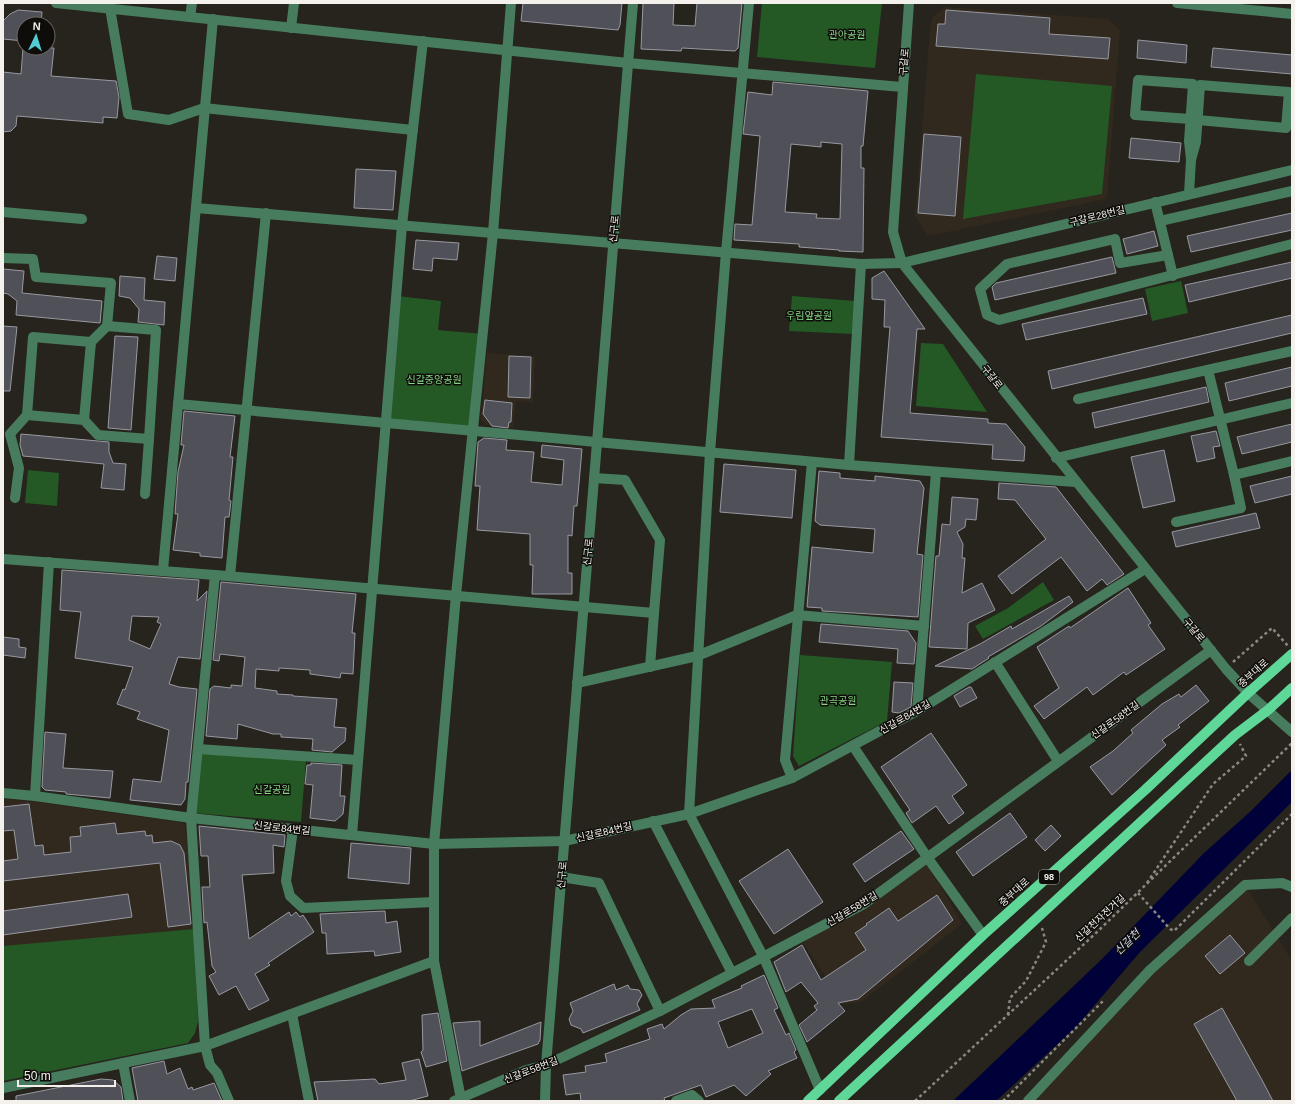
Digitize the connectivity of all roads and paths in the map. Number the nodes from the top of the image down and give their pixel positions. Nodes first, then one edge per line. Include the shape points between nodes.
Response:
1 (56, 3) edge
2 (192, 3) edge
3 (294, 3) edge
4 (511, 3) edge
5 (633, 3) edge
6 (749, 3) edge
7 (909, 3) edge
8 (1177, 3) edge
9 (1230, 6) edge
10 (111, 14) dead end
11 (1292, 14) edge
12 (190, 17) junction
13 (213, 19) junction
14 (291, 28) junction
15 (422, 41) junction
16 (507, 50) junction
17 (628, 63) junction
18 (743, 73) junction
19 (902, 88) junction
20 (204, 108) junction
21 (1194, 120) junction
22 (413, 130) junction
23 (1292, 170) edge
24 (1292, 191) edge
25 (1189, 194) junction
26 (1155, 202) junction
27 (196, 208) junction
28 (3, 212) edge
29 (266, 213) junction
30 (82, 219) dead end
31 (1160, 222) junction
32 (402, 225) junction
33 (493, 233) junction
34 (613, 243) junction
35 (1292, 244) edge
36 (726, 252) junction
37 (1168, 255) junction
38 (3, 258) edge
39 (902, 263) junction
40 (861, 264) junction
41 (1173, 276) junction
42 (107, 326) junction
43 (91, 342) junction
44 (1292, 350) edge
45 (1208, 370) junction
46 (1078, 399) dead end
47 (1292, 403) edge
48 (178, 404) junction
49 (246, 410) junction
50 (27, 415) junction
51 (84, 420) junction
52 (1219, 420) junction
53 (385, 423) junction
54 (474, 431) junction
55 (7, 434) edge
56 (149, 439) junction
57 (597, 442) junction
58 (710, 452) junction
59 (1056, 458) junction
60 (1292, 461) edge
61 (812, 462) junction
62 (849, 465) junction
63 (936, 472) junction
64 (1234, 475) junction
65 (594, 478) junction
66 (1075, 482) junction
67 (145, 494) dead end
68 (15, 498) dead end
69 (1176, 522) dead end
70 (3, 559) edge
71 (49, 562) junction
72 (1145, 569) junction
73 (163, 570) junction
74 (215, 574) junction
75 (230, 576) junction
76 (371, 588) junction
77 (456, 595) junction
78 (583, 606) junction
79 (654, 613) junction
80 (797, 615) junction
81 (924, 626) junction
82 (1211, 650) junction
83 (1292, 650) edge
84 (1292, 654) edge
85 (697, 656) junction
86 (995, 662) junction
87 (650, 667) junction
88 (1226, 669) junction
89 (577, 683) junction
90 (1292, 688) edge
91 (1248, 693) junction
92 (1268, 710) junction
93 (917, 711) junction
94 (1292, 732) edge
95 (1235, 735) junction
96 (1292, 743) edge
97 (853, 746) junction
98 (198, 749) junction
99 (358, 760) junction
100 (1058, 761) junction
101 (792, 778) junction
102 (3, 793) edge
103 (35, 796) junction
104 (689, 814) junction
105 (191, 818) junction
106 (653, 821) junction
107 (293, 829) junction
108 (352, 836) junction
109 (564, 841) junction
110 (434, 844) junction
111 (927, 857) junction
112 (561, 877) junction
113 (1144, 887) junction
114 (1292, 887) edge
115 (1138, 893) junction
116 (434, 902) junction
117 (1038, 916) junction
118 (1292, 918) edge
119 (1174, 931) dead end
120 (983, 935) junction
121 (764, 958) junction
122 (434, 961) junction
123 (1249, 961) dead end
124 (732, 973) junction
125 (660, 1012) junction
126 (292, 1014) junction
127 (1008, 1015) junction
128 (205, 1046) junction
129 (123, 1063) junction
130 (546, 1065) junction
131 (3, 1088) edge
132 (820, 1090) junction
133 (458, 1100) edge
134 (130, 1101) edge
135 (229, 1101) edge
136 (309, 1101) edge
137 (545, 1101) edge
138 (676, 1101) edge
139 (699, 1101) edge
140 (808, 1101) edge
141 (840, 1101) edge
142 (915, 1101) edge
143 (1028, 1101) edge

1 - 12 street
2 - 12 street
3 - 14 street
4 - 16 street
5 - 17 street, 신구로
6 - 18 street
7 - 19 street, 구갈로
8 - 9 street
9 - 11 street
10 - 20 street via 128,114 169,120
12 - 13 street
13 - 14 street
13 - 20 street
14 - 15 street
15 - 16 street
15 - 22 street
16 - 17 street
16 - 33 street
17 - 18 street
17 - 34 street, 신구로
18 - 19 street
18 - 36 street
19 - 39 street, 구갈로 via 893,232
20 - 22 street
20 - 27 street
21 - 21 street via 1135,115 1138,80 1193,84
21 - 21 street via 1286,128 1289,92 1200,85
21 - 25 street via 1196,142 1191,160
22 - 32 street
23 - 25 street, 구갈로28번길
24 - 31 street
25 - 26 street, 구갈로28번길
26 - 31 street
26 - 39 street, 구갈로28번길
27 - 29 street, 구갈로28번길
27 - 48 street
28 - 30 street
29 - 32 street, 구갈로28번길
29 - 49 street
31 - 37 street
32 - 33 street, 구갈로28번길
32 - 53 street
33 - 34 street, 구갈로28번길
33 - 54 street
34 - 36 street, 구갈로28번길
34 - 57 street, 신구로
35 - 41 street
36 - 40 street, 구갈로28번길
36 - 58 street
37 - 41 street
37 - 41 street via 1120,263 1115,239 1007,264 980,290 987,315 999,320
38 - 42 street via 33,259 36,277 111,283
39 - 40 street, 구갈로28번길
39 - 59 street, 구갈로
40 - 62 street
42 - 43 street
42 - 56 street via 156,330
43 - 50 street via 33,337
43 - 51 street
44 - 45 street
45 - 46 street
45 - 52 street
47 - 52 street
48 - 49 street
48 - 73 street
49 - 53 street
49 - 75 street
50 - 51 street
50 - 55 street
51 - 56 street via 98,435
52 - 59 street
52 - 64 street
53 - 54 street
53 - 76 street
54 - 57 street
54 - 77 street
55 - 68 street via 18,468
56 - 67 street
57 - 58 street
57 - 65 street, 신구로
58 - 61 street
58 - 85 street
59 - 66 street, 구갈로
60 - 64 street
61 - 62 street
61 - 80 street
62 - 63 street
63 - 66 street
63 - 81 street
64 - 69 street via 1241,508
65 - 78 street, 신구로
65 - 79 street via 625,480 660,540
66 - 72 street, 구갈로
70 - 71 street
71 - 73 street
71 - 103 street
72 - 82 street, 구갈로
72 - 86 street, 신갈로84번길
73 - 74 street
74 - 75 street
74 - 98 street
75 - 76 street
76 - 77 street
76 - 99 street
77 - 78 street
77 - 110 street
78 - 79 street
78 - 89 street, 신구로
79 - 87 street
80 - 81 street
80 - 85 street
80 - 101 street via 785,760
81 - 93 street
82 - 88 street, 구갈로
82 - 100 street, 신갈로58번길
83 - 88 path via 1272,628
84 - 91 main road, 중부대로 / 98
85 - 87 street
85 - 104 street
86 - 93 street, 신갈로84번길
86 - 100 street
87 - 89 street
88 - 91 street, 구갈로
89 - 109 street, 신구로
90 - 92 main road, 98
91 - 92 street, 구갈로
91 - 120 main road, 중부대로 / 98 via 1145,790
92 - 94 street, 구갈로
92 - 95 main road, 98
93 - 97 street, 신갈로84번길
95 - 113 path via 1246,756 1213,784
95 - 117 main road, 98
96 - 113 path, 신갈천자전거길
97 - 101 street, 신갈로84번길
97 - 111 street
98 - 99 street
98 - 105 street
99 - 108 street
100 - 111 street, 신갈로58번길
101 - 104 street, 신갈로84번길
102 - 103 street, 신갈로84번길
103 - 105 street, 신갈로84번길
104 - 106 street, 신갈로84번길
104 - 121 street
105 - 107 street, 신갈로84번길
105 - 128 street
106 - 109 street, 신갈로84번길
106 - 124 street
107 - 108 street, 신갈로84번길
107 - 116 street via 286,881 290,896 304,908
108 - 110 street, 신갈로84번길
109 - 110 street, 신갈로84번길
109 - 112 street, 신구로
110 - 116 street
111 - 120 street
111 - 121 street, 신갈로58번길 via 864,904
112 - 125 street via 599,883
112 - 130 street, 신구로
113 - 115 path, 신갈천자전거길
114 - 143 street via 1282,883 1246,885 1150,970
115 - 119 path
115 - 127 path, 신갈천자전거길
116 - 122 street
117 - 127 path via 1046,942 1026,981 1010,998
117 - 141 main road, 98
118 - 123 street
120 - 132 main road, 중부대로 / 98
121 - 124 street, 신갈로58번길
121 - 132 street
122 - 126 street
122 - 133 street
124 - 125 street, 신갈로58번길
125 - 130 street, 신갈로58번길
126 - 128 street
126 - 136 street
127 - 142 path, 신갈천자전거길
128 - 129 street
128 - 135 street via 210,1065 218,1073
129 - 131 street
129 - 134 street
130 - 133 street, 신갈로58번길 via 526,1070
130 - 137 street, 신구로
132 - 140 main road, 중부대로 / 98
138 - 139 street via 692,1095

